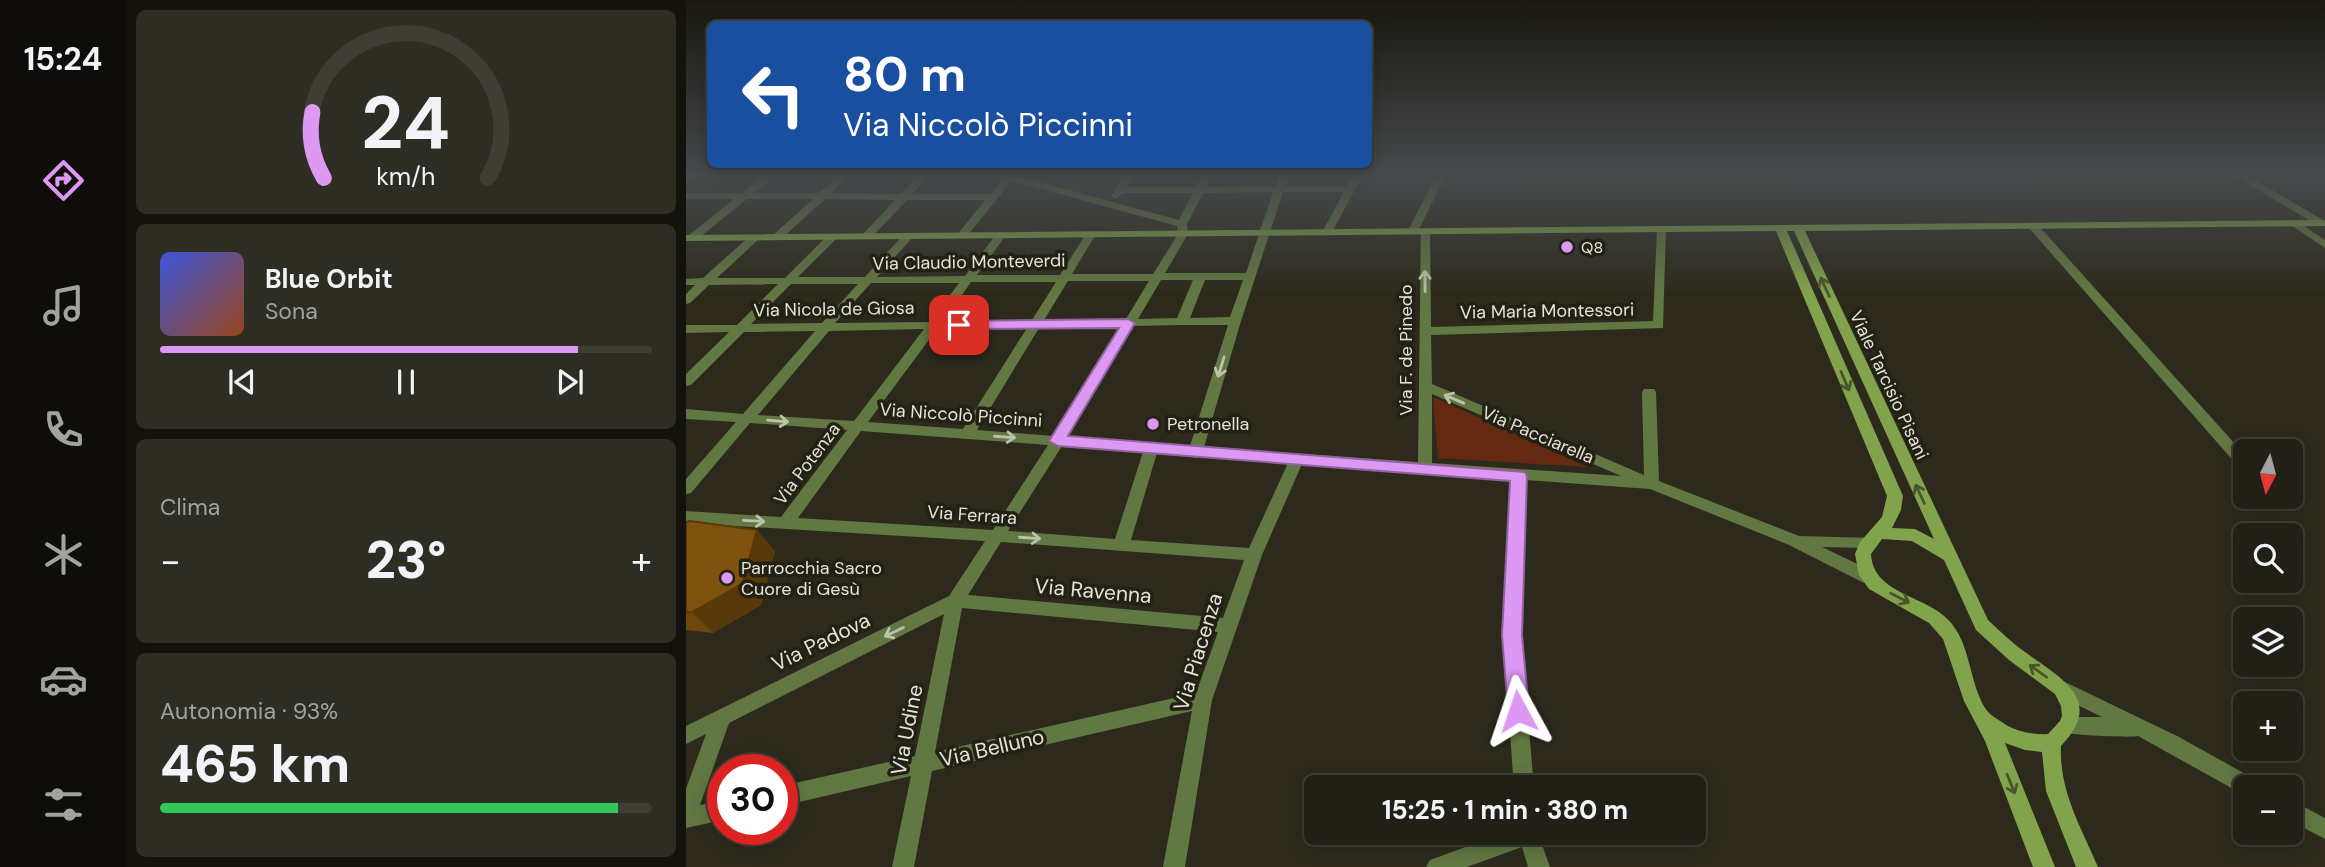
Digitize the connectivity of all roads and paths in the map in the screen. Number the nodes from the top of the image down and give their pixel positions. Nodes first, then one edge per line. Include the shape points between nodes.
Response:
1 (722, 213) edge
2 (804, 213) edge
3 (888, 213) edge
4 (979, 213) edge
5 (1136, 213) edge
6 (1189, 213) edge
7 (1272, 213) edge
8 (1337, 213) edge
9 (1426, 213) edge
10 (2306, 213) edge
11 (2294, 223) junction
12 (2323, 223) edge
13 (2033, 226) junction
14 (1780, 228) junction
15 (1798, 228) junction
16 (1182, 229) junction
17 (1662, 229) junction
18 (1419, 231) junction
19 (1327, 232) junction
20 (1266, 233) junction
21 (1091, 234) junction
22 (961, 235) junction
23 (1002, 235) junction
24 (867, 236) junction
25 (908, 236) junction
26 (755, 237) junction
27 (777, 237) junction
28 (832, 237) junction
29 (689, 238) edge
30 (2325, 245) edge
31 (1252, 276) junction
32 (1156, 277) junction
33 (1200, 277) junction
34 (1064, 278) junction
35 (968, 279) junction
36 (868, 280) junction
37 (707, 281) junction
38 (789, 281) junction
39 (686, 282) edge
40 (686, 300) edge
41 (1235, 321) junction
42 (1182, 322) junction
43 (1128, 323) junction
44 (1036, 324) junction
45 (826, 326) junction
46 (933, 326) junction
47 (741, 328) junction
48 (686, 329) edge
49 (1425, 331) junction
50 (686, 383) edge
51 (1425, 386) junction
52 (1649, 392) dead end
53 (686, 414) edge
54 (747, 418) junction
55 (858, 428) junction
56 (967, 435) junction
57 (1058, 441) junction
58 (1151, 449) junction
59 (2233, 451) edge
60 (1195, 453) junction
61 (1296, 460) junction
62 (1425, 469) junction
63 (1519, 476) junction
64 (1652, 484) junction
65 (686, 489) edge
66 (686, 517) edge
67 (786, 522) junction
68 (999, 536) junction
69 (1874, 538) junction
70 (1795, 541) junction
71 (1121, 545) junction
72 (1255, 555) junction
73 (1948, 556) junction
74 (1868, 577) junction
75 (955, 601) junction
76 (1228, 626) junction
77 (2061, 688) junction
78 (1203, 700) junction
79 (722, 717) junction
80 (1985, 721) junction
81 (2068, 726) junction
82 (2144, 730) junction
83 (686, 734) edge
84 (2052, 743) junction
85 (923, 764) junction
86 (1523, 775) edge
87 (2233, 779) edge
88 (798, 792) edge
89 (707, 813) edge
90 (2303, 817) edge
91 (686, 818) edge
92 (2325, 829) edge
93 (1498, 845) edge
94 (1532, 845) edge
95 (903, 867) edge
96 (1174, 867) edge
97 (1437, 867) edge
98 (1539, 867) edge
99 (2044, 867) edge
100 (2087, 867) edge

1 - 29 street
2 - 27 street
3 - 24 street
4 - 22 street
5 - 16 street
6 - 16 street, Via Padova
7 - 20 street
8 - 19 street
9 - 18 street
10 - 12 street
11 - 12 main road
11 - 13 main road
11 - 30 street
13 - 15 main road
13 - 59 street
14 - 15 main road
14 - 17 main road
14 -> 69 main road, Viale Tarcisio Pisani via 1895,496 1895,509
73 -> 15 main road, Viale Tarcisio Pisani
16 - 20 main road
16 - 21 main road
16 - 32 street, Via Padova
17 - 18 main road
17 - 49 street, Via Maria Montessori via 1659,325
18 - 19 main road
49 -> 18 street, Via F. de Pinedo
19 - 20 main road
20 - 31 street
21 - 23 main road
21 - 34 street
22 - 23 main road
22 - 25 main road
23 - 35 street, Via Potenza
24 - 25 main road
24 - 28 main road
25 - 36 street
26 - 27 main road
26 - 29 main road
26 - 37 street
27 - 28 main road
28 - 38 street
31 - 33 street, Via Claudio Monteverdi
31 - 41 street
32 - 33 street, Via Claudio Monteverdi
32 - 34 street, Via Claudio Monteverdi
32 - 43 street, Via Padova
33 - 42 street
34 - 35 street, Via Claudio Monteverdi
34 - 44 street
35 - 36 street, Via Claudio Monteverdi
35 - 46 street, Via Potenza
36 - 38 street, Via Claudio Monteverdi
36 - 45 street
37 - 38 street, Via Claudio Monteverdi
37 - 39 street, Via Claudio Monteverdi
37 - 40 street
38 - 47 street
41 - 42 street, Via Nicola de Giosa
41 -> 60 street
42 - 43 street, Via Nicola de Giosa
43 - 44 street, Via Nicola de Giosa
43 - 57 street, Via Padova
44 - 46 street, Via Nicola de Giosa
44 - 56 street
45 - 46 street, Via Nicola de Giosa
45 - 47 street, Via Nicola de Giosa
45 - 54 street
46 - 55 street, Via Potenza
47 - 48 street, Via Nicola de Giosa
47 - 50 street
49 - 51 street, Via F. de Pinedo
51 - 62 street, Via F. de Pinedo
64 -> 51 street, Via Pacciarella
52 - 64 street
53 - 54 street, Via Niccolò Piccinni
54 -> 55 street, Via Niccolò Piccinni
54 - 65 street
55 - 56 street, Via Niccolò Piccinni
55 - 67 street, Via Potenza
56 -> 57 street, Via Niccolò Piccinni
57 - 58 street, Via Niccolò Piccinni
57 - 68 street, Via Padova
58 - 60 street, Via Niccolò Piccinni
58 - 71 street
60 - 61 street, Via Niccolò Piccinni
61 - 62 street, Via Niccolò Piccinni
61 - 72 street, Via Piacenza
62 - 63 street, Via Niccolò Piccinni
63 - 64 street, Via Niccolò Piccinni
63 - 86 street via 1512,635
64 - 70 street, Via Pacciarella
66 -> 67 street, Via Ferrara
67 - 68 street, Via Ferrara
68 -> 71 street, Via Ferrara
68 - 75 street, Via Padova
69 - 70 street
69 - 73 main road via 1915,535
69 - 74 main road via 1862,551
70 - 74 street, Via Pacciarella
71 - 72 street, Via Ferrara
72 - 76 street, Via Piacenza
77 -> 73 main road, Viale Tarcisio Pisani via 1982,625
74 -> 80 main road via 1945,627 1974,705
75 - 76 street, Via Ravenna
75 -> 79 street, Via Padova
75 - 85 street, Via Udine
76 - 78 street, Via Piacenza
77 - 81 main road via 2070,705
77 - 82 street
78 - 85 street, Via Belluno
78 - 96 street, Via Piacenza
79 - 83 street, Via Padova
79 - 91 street
80 - 84 main road via 2019,741
80 -> 99 main road
81 - 82 street
81 - 84 main road
82 - 87 street
84 - 100 main road via 2050,760 2057,798
85 - 88 street, Via Belluno
85 - 95 street, Via Udine
89 - 91 street
90 - 92 street
93 - 97 street
94 - 98 street

